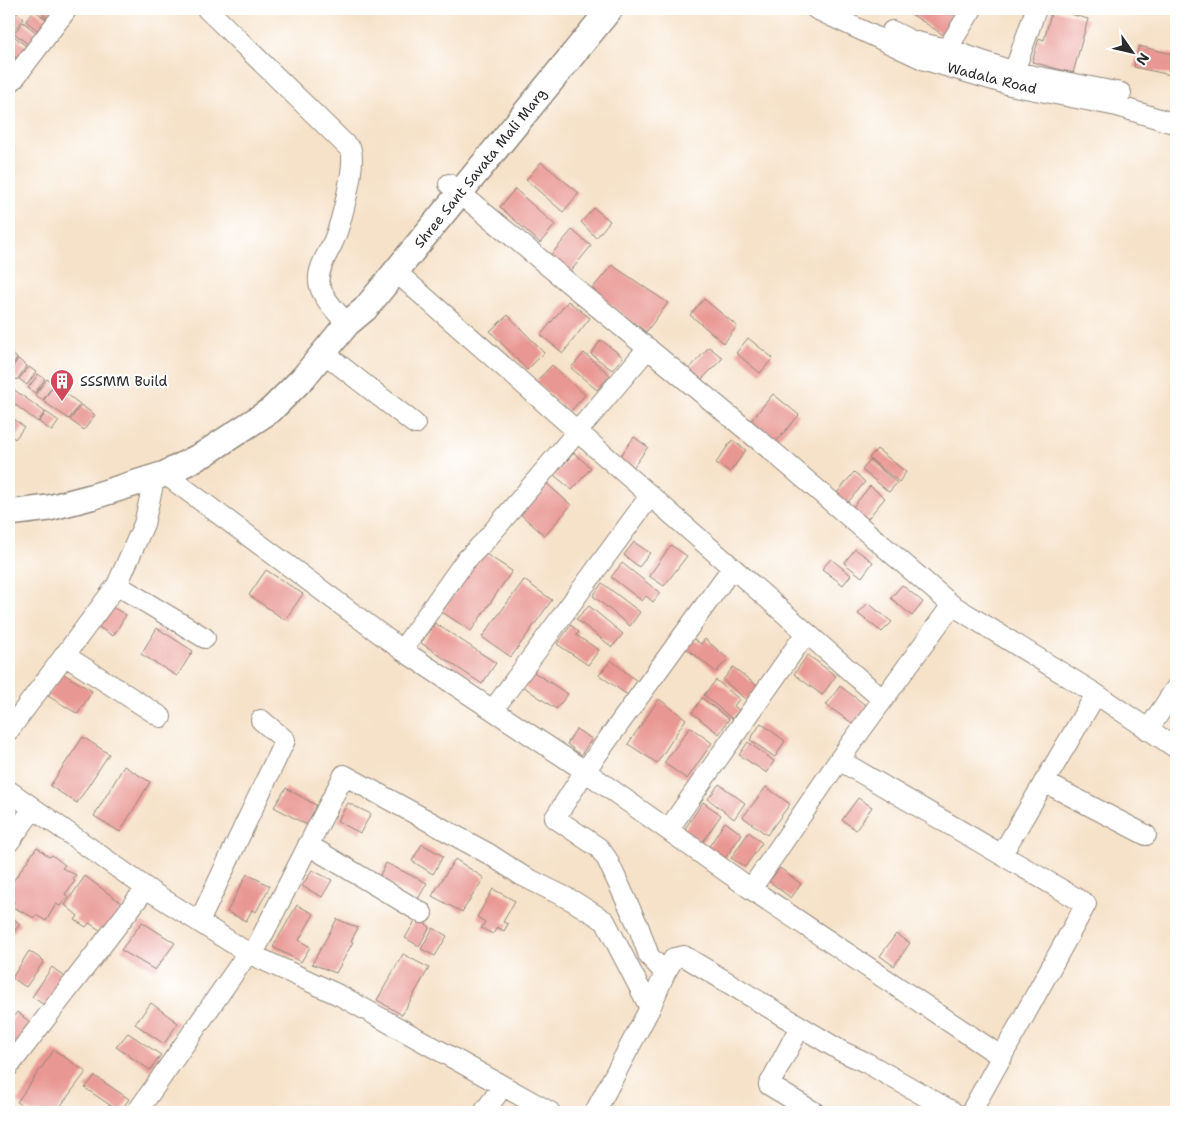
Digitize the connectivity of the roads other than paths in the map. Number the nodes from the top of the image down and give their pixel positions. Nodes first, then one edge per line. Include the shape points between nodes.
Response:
1 (67, 9) edge
2 (207, 9) edge
3 (588, 9) edge
4 (610, 9) edge
5 (816, 9) edge
6 (848, 9) edge
7 (972, 9) edge
8 (1036, 9) edge
9 (947, 49) junction
10 (1014, 72) junction
11 (13, 80) dead end
12 (1176, 110) edge
13 (1176, 124) edge
14 (455, 189) junction
15 (396, 272) junction
16 (346, 324) junction
17 (648, 348) junction
18 (324, 353) junction
19 (414, 424) dead end
20 (577, 432) junction
21 (160, 475) junction
22 (650, 496) junction
23 (9, 513) edge
24 (732, 568) junction
25 (117, 584) junction
26 (952, 604) junction
27 (806, 633) junction
28 (205, 638) dead end
29 (402, 650) junction
30 (64, 655) junction
31 (1176, 688) edge
32 (1096, 694) junction
33 (883, 700) junction
34 (493, 710) junction
35 (160, 717) dead end
36 (261, 720) dead end
37 (9, 730) edge
38 (1148, 730) junction
39 (1176, 748) edge
40 (839, 760) junction
41 (585, 771) junction
42 (1044, 782) junction
43 (9, 791) edge
44 (33, 809) junction
45 (668, 830) junction
46 (1146, 835) dead end
47 (9, 842) edge
48 (308, 845) junction
49 (1002, 854) junction
50 (146, 888) junction
51 (751, 889) junction
52 (422, 913) dead end
53 (200, 922) junction
54 (250, 955) junction
55 (665, 973) junction
56 (650, 1008) junction
57 (800, 1027) junction
58 (1002, 1057) junction
59 (9, 1066) edge
60 (503, 1086) junction
61 (137, 1112) edge
62 (484, 1112) edge
63 (550, 1112) edge
64 (595, 1112) edge
65 (814, 1112) edge
66 (953, 1112) edge
67 (971, 1112) edge

1 - 11 street
2 - 16 street via 351,150 353,161 344,209 321,268 319,282 325,297
3 - 14 main road, Shree Sant Savata Mali Marg
4 - 14 main road, Shree Sant Savata Mali Marg
5 - 13 street, Wadala Road via 925,60 1010,85 1118,106
6 - 9 street, Wadala Road via 912,41
7 - 9 street
8 - 10 street
9 - 10 street, Wadala Road
10 - 12 street, Wadala Road via 1117,92
14 - 15 main road, Shree Sant Savata Mali Marg
14 - 16 main road, Shree Sant Savata Mali Marg via 356,302
14 - 17 street
15 - 16 main road, Shree Sant Savata Mali Marg via 366,309
15 - 20 street
16 - 18 main road, Shree Sant Savata Mali Marg
17 - 20 street
17 - 26 street
18 - 19 street
18 - 21 main road, Shree Sant Savata Mali Marg via 271,410 219,445
20 - 22 street
20 - 29 street via 465,561
21 - 23 main road, Shree Sant Savata Mali Marg via 49,508
21 - 25 street via 144,524
21 - 29 street
22 - 24 street
22 - 34 street
24 - 27 street
24 - 41 street
25 - 28 street
25 - 30 street
26 - 32 street
26 - 33 street
27 - 33 street
27 - 45 street
29 - 34 street
30 - 35 street
30 - 37 street
31 - 38 street
32 - 38 street
32 - 42 street
33 - 40 street
34 - 41 street
36 - 53 street via 285,740
38 - 39 street
40 - 49 street
40 - 51 street
41 - 45 street
41 - 55 street via 555,818 599,848 639,928 649,956
42 - 46 street
42 - 49 street
43 - 44 street
44 - 47 street
44 - 50 street
45 - 51 street
48 - 52 street
48 - 54 street
48 - 56 street via 344,775 573,900 605,921
49 - 58 street via 1086,904
50 - 53 street
50 - 59 street
51 - 58 street
53 - 54 street
54 - 60 street via 341,996
54 - 61 street
55 - 56 street
55 - 57 street via 674,958 684,956
56 - 64 street
57 - 65 street via 769,1085
57 - 66 street
58 - 67 street
60 - 62 street
60 - 63 street

